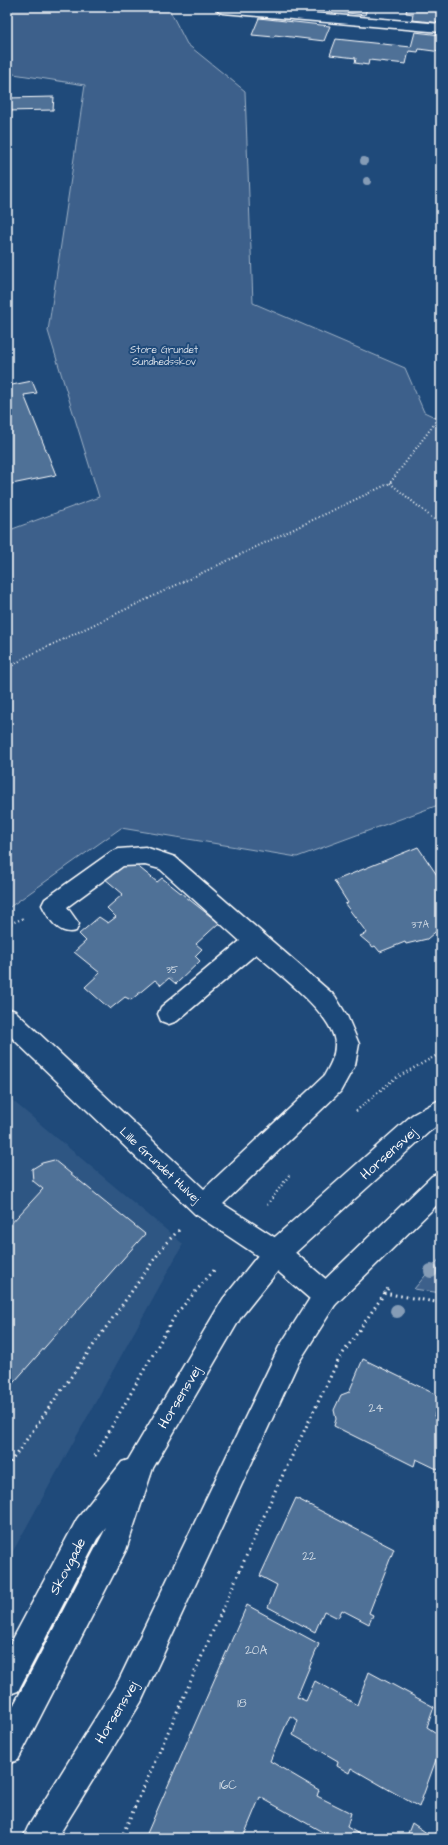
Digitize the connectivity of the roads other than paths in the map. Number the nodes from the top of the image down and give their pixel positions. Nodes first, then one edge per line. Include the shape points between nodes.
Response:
1 (222, 9) dead end
2 (441, 28) edge
3 (68, 924) dead end
4 (256, 941) junction
5 (169, 1014) dead end
6 (7, 1018) edge
7 (441, 1110) edge
8 (441, 1184) edge
9 (204, 1206) junction
10 (276, 1253) junction
11 (326, 1296) junction
12 (141, 1462) junction
13 (7, 1680) edge
14 (7, 1748) edge
15 (39, 1838) edge

1 - 2 main road
3 - 4 main road via 53,905 119,858 145,856 167,863
4 - 5 main road
4 - 9 main road via 327,1003 339,1023 347,1044 342,1065 332,1084
6 - 9 main road, Lille Grundet Hulvej
7 - 10 main road, Horsensvej via 421,1123
8 - 11 main road, Horsensvej
9 - 10 main road, Lille Grundet Hulvej
10 - 11 main road, Lille Grundet Hulvej
10 - 12 main road, Horsensvej via 232,1308
11 - 15 main road, Horsensvej via 288,1356 130,1692
12 - 13 main road, Skovgade via 87,1530
12 - 14 main road, Horsensvej via 116,1540

